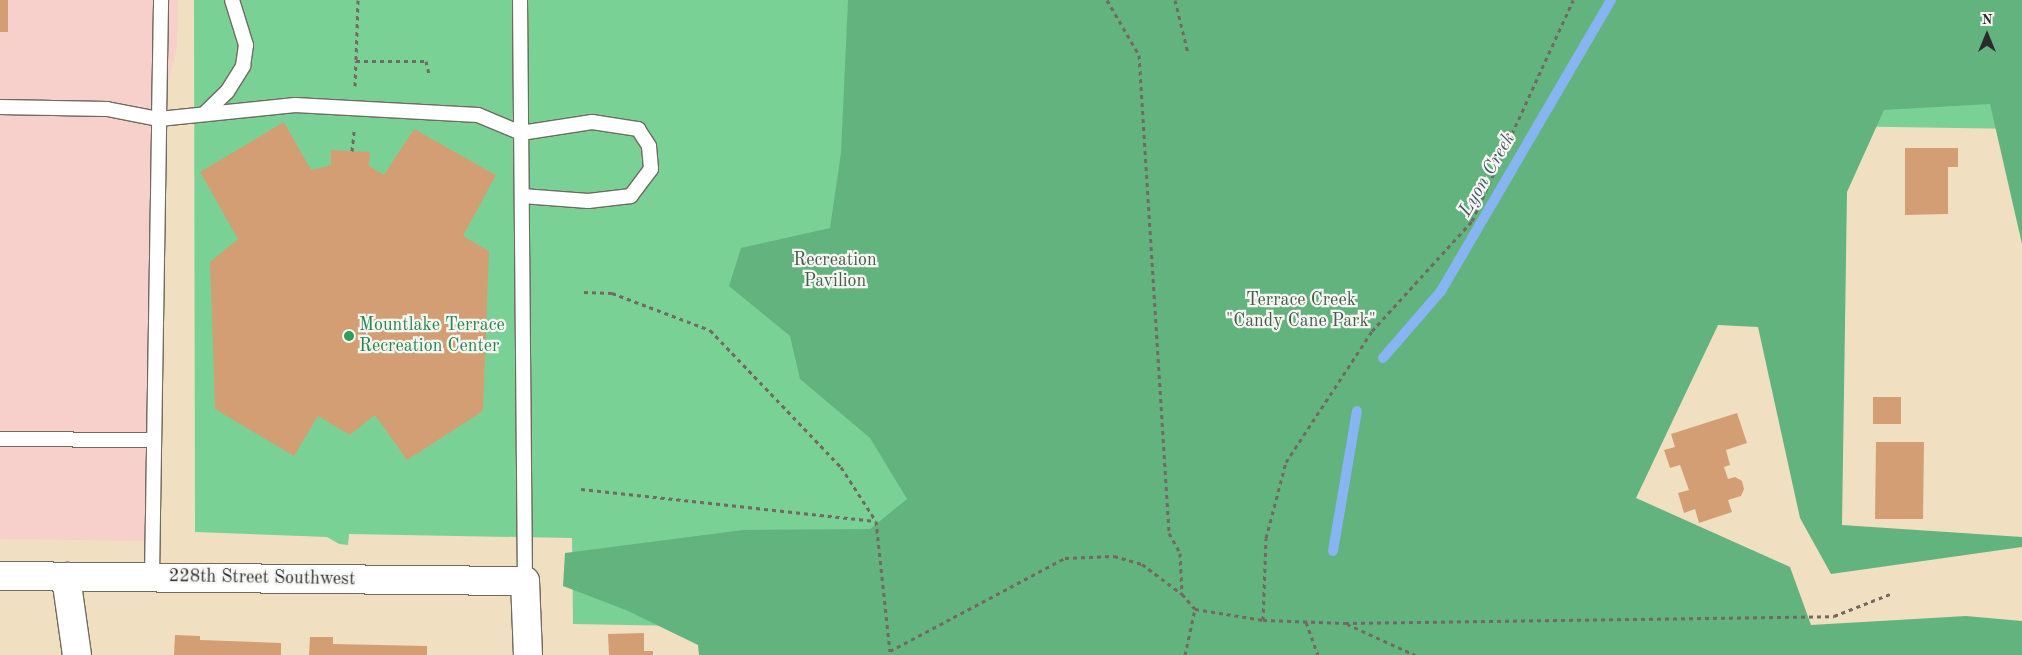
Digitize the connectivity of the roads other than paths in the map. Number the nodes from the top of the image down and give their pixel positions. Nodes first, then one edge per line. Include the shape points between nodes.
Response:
1 (161, 0) edge
2 (232, 0) edge
3 (520, 0) edge
4 (0, 108) edge
5 (206, 112) junction
6 (159, 120) junction
7 (521, 132) junction
8 (522, 196) junction
9 (0, 439) edge
10 (154, 440) junction
11 (0, 576) edge
12 (66, 577) junction
13 (152, 577) junction
14 (525, 581) junction
15 (77, 655) edge
16 (528, 655) edge

1 - 6 lane
2 - 5 lane via 246,46 243,66 227,92
3 - 7 lane
4 - 6 lane via 107,108
5 - 6 lane
5 - 7 lane via 296,105 478,115
6 - 10 lane
7 - 8 lane
7 - 8 lane via 592,122 638,129 649,146 651,169 631,196 588,201
8 - 14 lane
9 - 10 lane
10 - 13 lane
11 - 12 street, 228th Street Southwest
12 - 13 street, 228th Street Southwest
12 - 15 street
13 - 14 street, 228th Street Southwest
14 - 16 street

